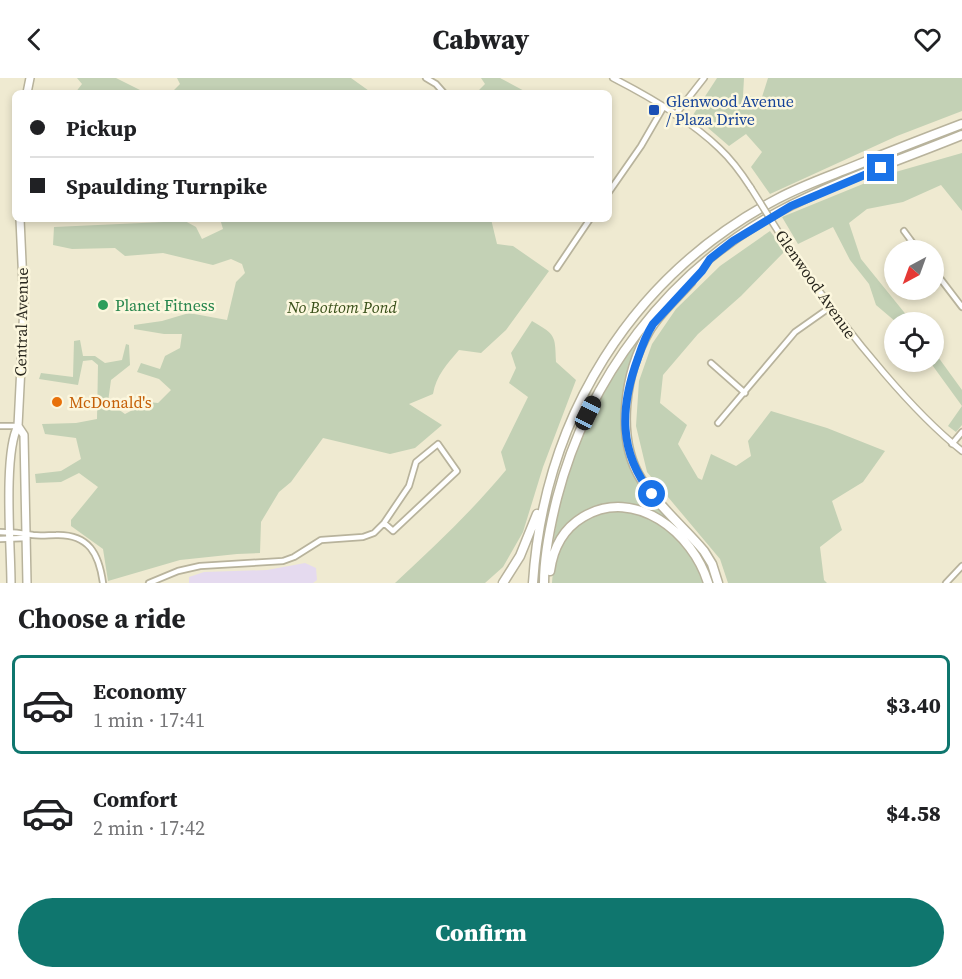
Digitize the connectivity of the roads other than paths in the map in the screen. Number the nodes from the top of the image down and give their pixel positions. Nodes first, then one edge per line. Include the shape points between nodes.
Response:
1 (426, 78) edge
2 (613, 78) edge
3 (704, 78) edge
4 (441, 90) edge
5 (663, 108) junction
6 (675, 115) junction
7 (962, 124) edge
8 (962, 135) edge
9 (612, 180) edge
10 (616, 182) junction
11 (612, 188) edge
12 (20, 222) edge
13 (588, 222) edge
14 (904, 231) dead end
15 (911, 240) edge
16 (710, 259) junction
17 (556, 268) dead end
18 (944, 283) edge
19 (962, 307) edge
20 (829, 308) junction
21 (711, 363) dead end
22 (745, 393) junction
23 (718, 423) dead end
24 (0, 426) edge
25 (18, 426) junction
26 (962, 432) edge
27 (952, 444) junction
28 (962, 452) edge
29 (545, 498) junction
30 (384, 523) junction
31 (0, 532) edge
32 (10, 536) junction
33 (28, 536) junction
34 (0, 539) edge
35 (962, 566) edge
36 (11, 583) edge
37 (27, 583) edge
38 (103, 583) edge
39 (149, 583) edge
40 (503, 583) edge
41 (533, 583) edge
42 (546, 583) edge
43 (708, 583) edge
44 (718, 583) edge
45 (946, 583) edge

1 - 4 street
2 - 5 street, Glenwood Avenue
3 - 6 street
5 - 6 street, Glenwood Avenue
5 - 10 street
6 - 20 street, Glenwood Avenue, bridge via 736,166
7 - 29 highway via 778,199 722,233 678,269 639,309 596,369 564,437
8 - 16 highway via 791,206 744,233
9 - 10 street
10 - 11 street
12 - 25 main road, Central Avenue via 24,306
13 - 17 street
14 - 15 street
16 - 42 highway via 643,325 594,400 579,430 560,487 549,529
16 - 44 highway via 648,333 630,383 625,411 627,443 636,470 652,494 704,551
18 - 19 street
20 - 22 street via 795,332
20 - 27 street, Glenwood Avenue via 919,413
21 - 22 street
22 - 23 street
24 - 25 street
25 - 32 main road, Central Avenue via 13,436
25 - 33 main road, Central Avenue via 24,435
26 - 27 street
27 - 28 street, Glenwood Avenue
29 - 40 highway via 520,556
29 - 41 highway
30 - 30 street via 409,486 416,462 438,444 456,471 393,531
30 - 39 street via 370,535 316,542 289,560 200,566
31 - 32 street
32 - 33 street
32 - 34 street
32 - 36 main road, Central Avenue
33 - 37 main road, Central Avenue
33 - 38 street via 66,535 83,541 96,556
35 - 45 street
42 - 43 highway via 554,552 569,528 592,513 620,507 641,511 671,528 696,555

